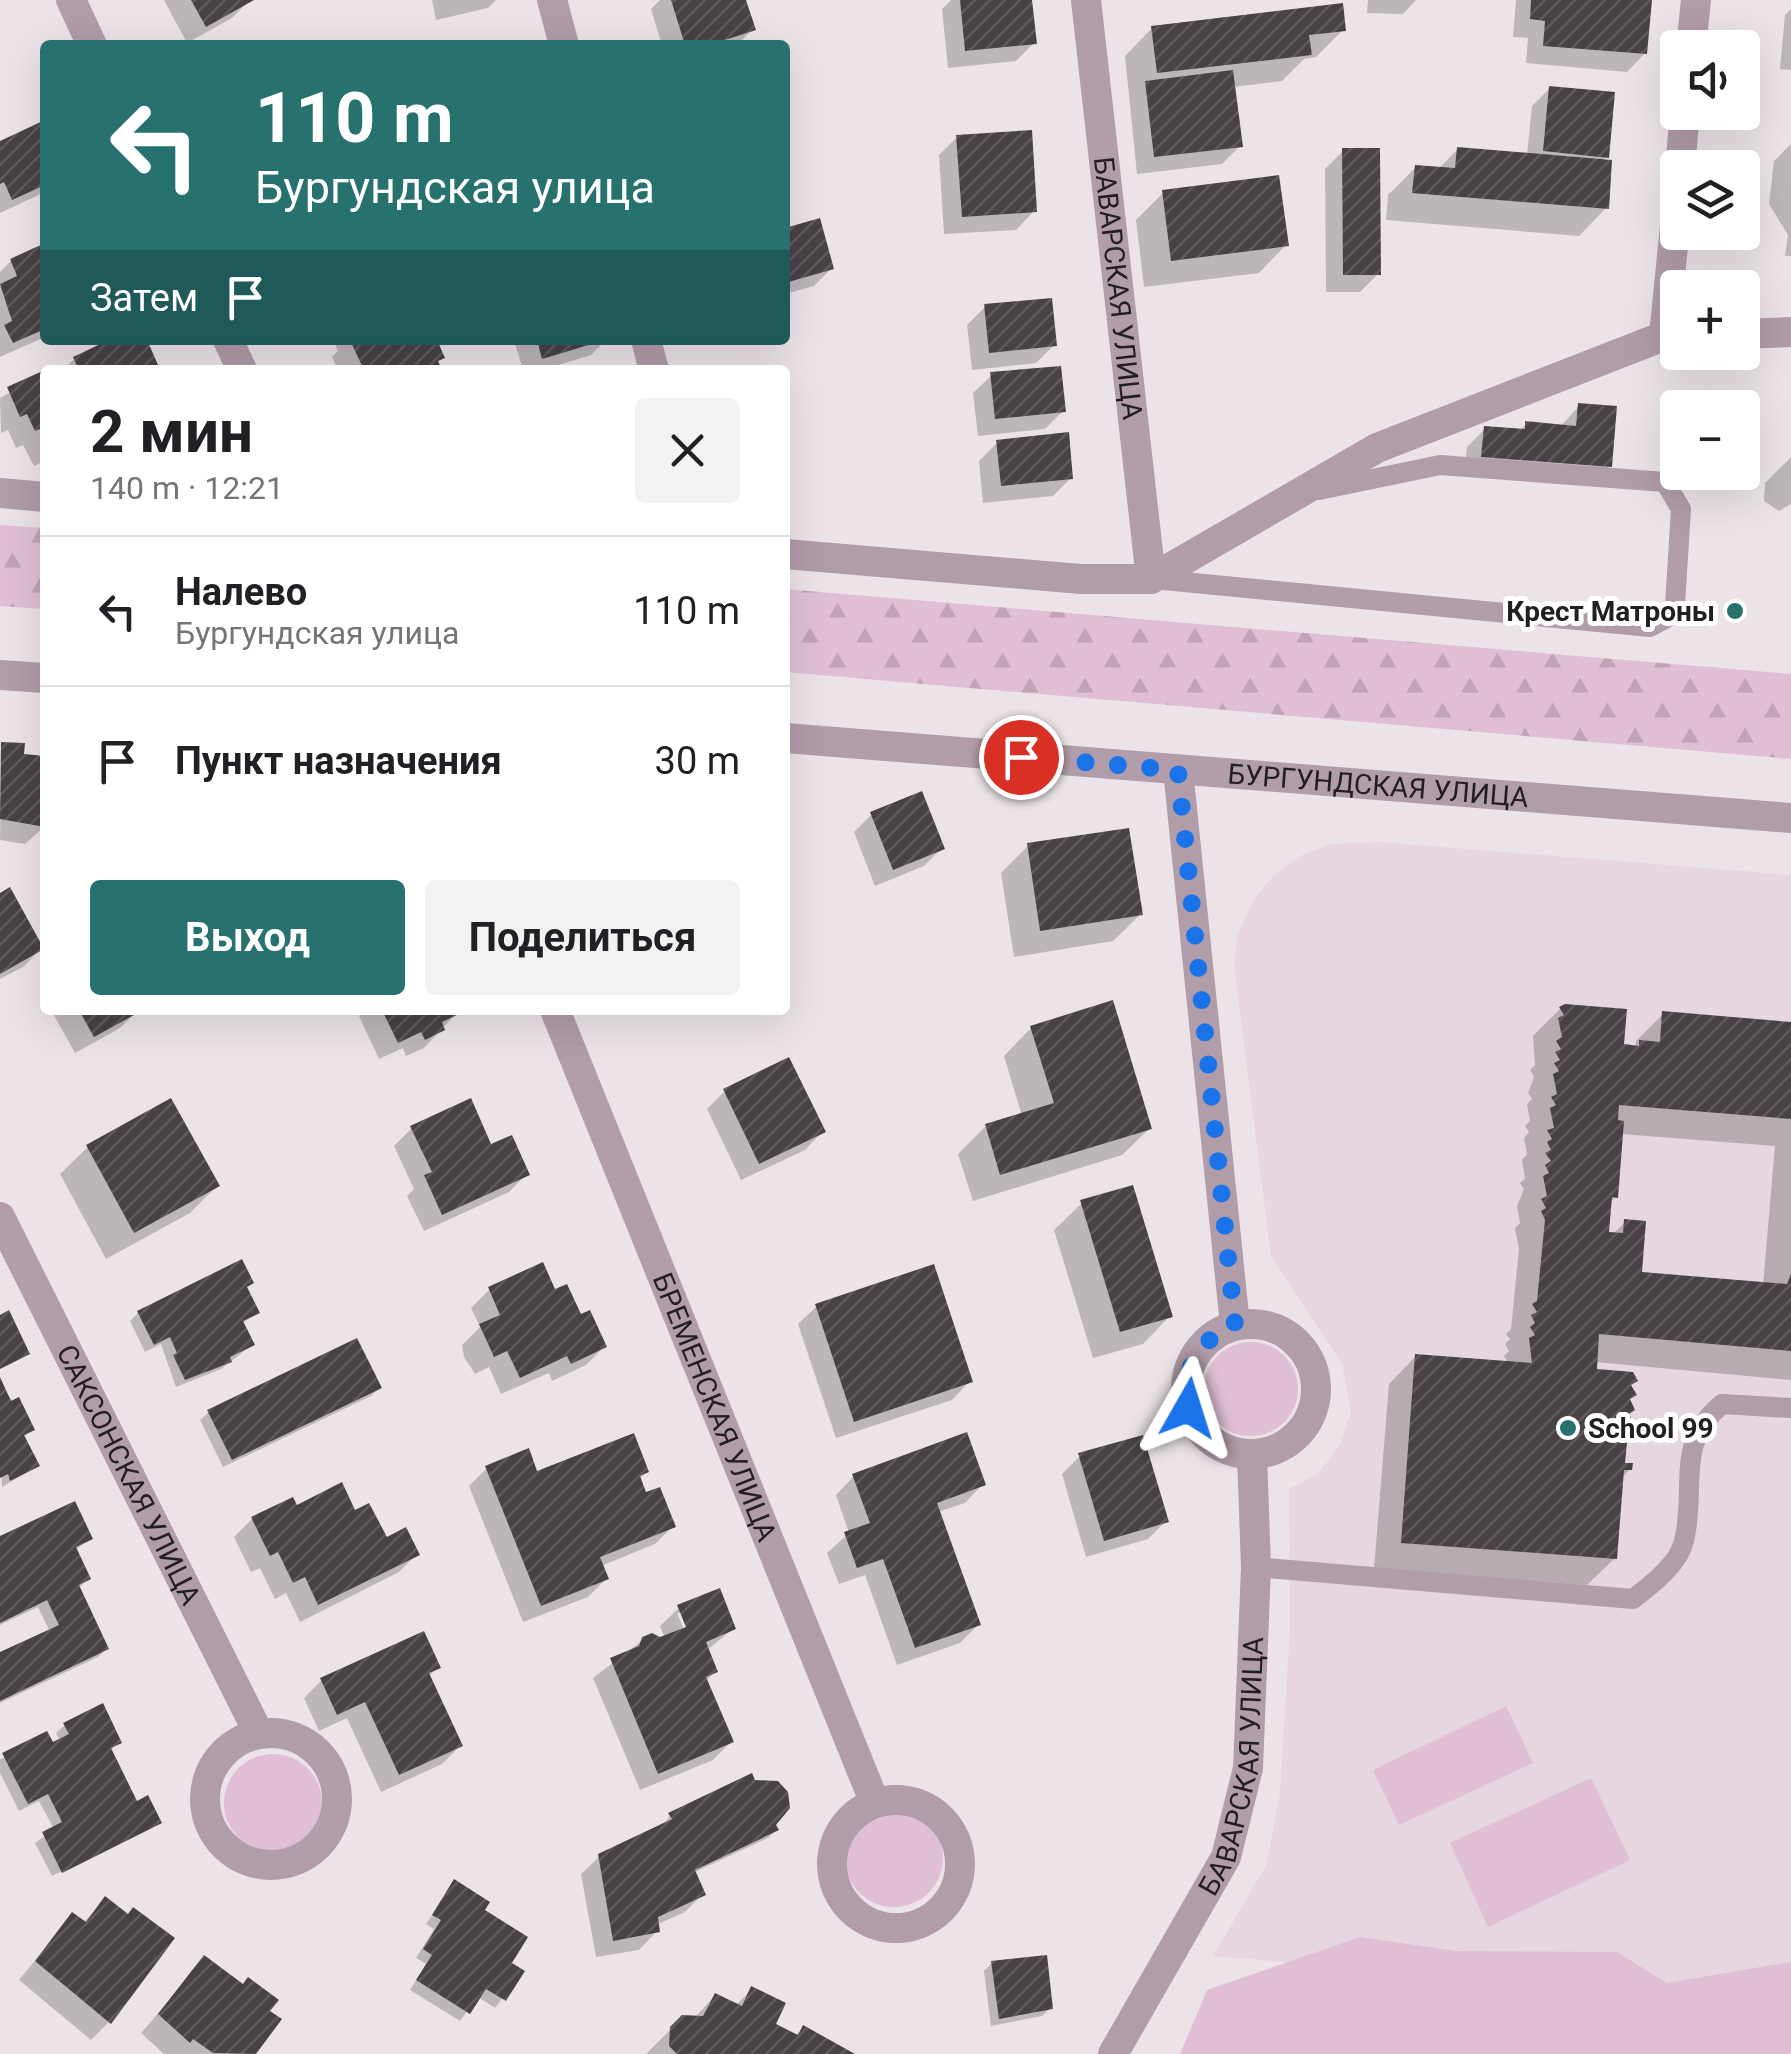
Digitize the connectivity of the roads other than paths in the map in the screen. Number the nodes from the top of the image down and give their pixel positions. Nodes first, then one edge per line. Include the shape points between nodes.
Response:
1 (71, 0) edge
2 (552, 0) edge
3 (1086, 0) edge
4 (1696, 0) edge
5 (1693, 30) edge
6 (90, 40) edge
7 (563, 40) edge
8 (1791, 332) edge
9 (1760, 333) edge
10 (1660, 340) edge
11 (0, 493) edge
12 (1296, 495) junction
13 (40, 497) edge
14 (790, 554) edge
15 (1151, 578) junction
16 (0, 675) edge
17 (40, 678) edge
18 (790, 738) edge
19 (1178, 770) junction
20 (1791, 818) edge
21 (556, 1015) edge
22 (0, 1217) edge
23 (1235, 1325) junction
24 (1791, 1408) edge
25 (1252, 1455) junction
26 (1256, 1567) junction
27 (258, 1734) junction
28 (874, 1801) junction
29 (1114, 2054) edge

1 - 6 street
2 - 7 street
3 - 15 street, БАВАРСКАЯ УЛИЦА
4 - 5 street
8 - 9 street
10 - 12 street via 1377,448
11 - 13 street
12 - 15 street
12 - 15 lane via 1440,464 1665,482 1681,508 1675,605 1650,627
14 - 15 street
16 - 17 street
18 - 19 street, БУРГУНДСКАЯ УЛИЦА
19 - 20 street, БУРГУНДСКАЯ УЛИЦА
19 - 23 street
21 - 28 street, БРЕМЕНСКАЯ УЛИЦА
22 - 27 street, САКСОНСКАЯ УЛИЦА
23 - 25 street via 1215,1333 1189,1366 1188,1408 1212,1442
23 - 25 street via 1253,1323 1288,1335 1302,1347 1316,1381 1316,1400 1300,1432
24 - 26 lane via 1722,1404 1700,1422 1691,1448 1684,1545 1658,1580 1633,1599
25 - 26 street, БАВАРСКАЯ УЛИЦА
26 - 29 street, БАВАРСКАЯ УЛИЦА via 1248,1768 1226,1857
27 - 27 street via 238,1741 210,1773 206,1816 215,1836 249,1862 292,1862 310,1854 334,1823 336,1784 316,1750 298,1738
28 - 28 street via 842,1826 834,1845 840,1893 873,1926 894,1931 921,1925 953,1894 959,1852 933,1812 896,1799

